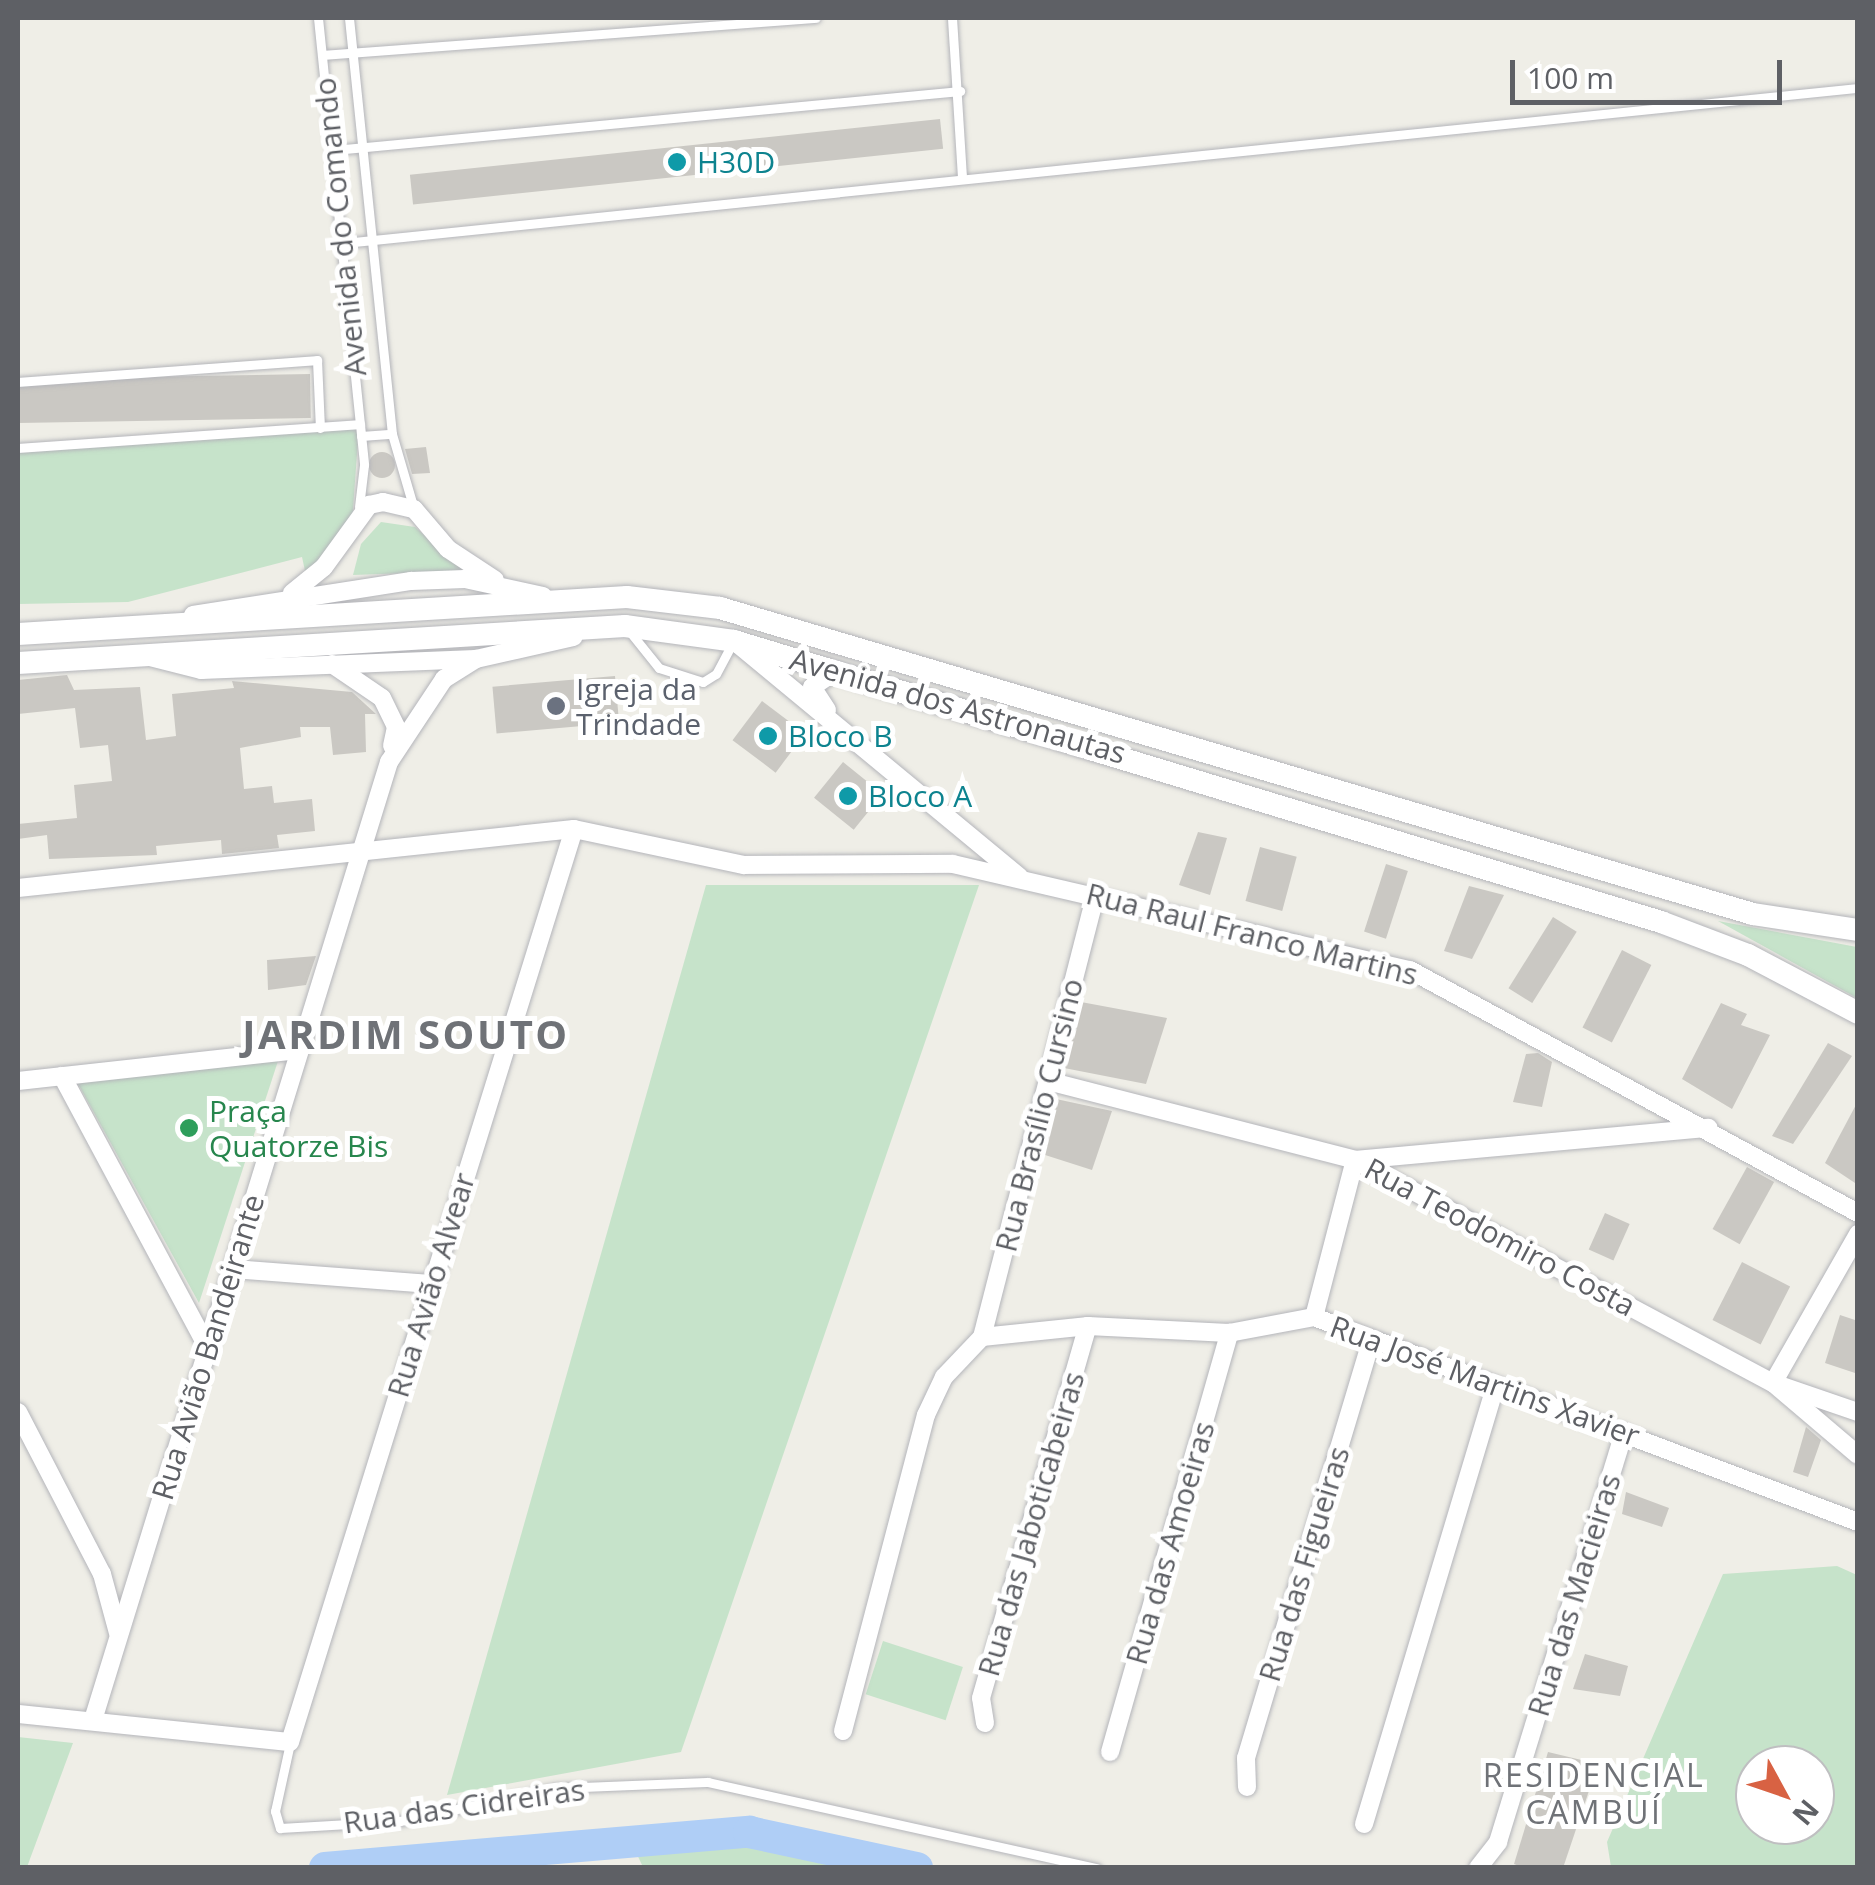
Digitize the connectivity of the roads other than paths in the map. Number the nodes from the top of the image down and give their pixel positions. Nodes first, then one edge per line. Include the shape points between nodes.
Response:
1 (318, 18) edge
2 (349, 18) edge
3 (816, 18) edge
4 (952, 18) edge
5 (353, 53) junction
6 (323, 55) junction
7 (1858, 88) edge
8 (960, 91) junction
9 (365, 148) junction
10 (334, 150) junction
11 (962, 180) junction
12 (374, 240) junction
13 (344, 243) junction
14 (18, 382) edge
15 (360, 424) junction
16 (320, 428) junction
17 (392, 434) junction
18 (360, 436) junction
19 (18, 448) edge
20 (414, 508) junction
21 (352, 524) junction
22 (516, 597) junction
23 (285, 607) junction
24 (625, 626) junction
25 (18, 634) edge
26 (512, 641) junction
27 (734, 641) junction
28 (284, 657) junction
29 (476, 659) junction
30 (18, 664) edge
31 (332, 664) junction
32 (843, 670) junction
33 (846, 726) junction
34 (389, 762) junction
35 (574, 829) junction
36 (363, 846) junction
37 (1019, 878) junction
38 (18, 888) edge
39 (1096, 892) junction
40 (1858, 930) edge
41 (1858, 1013) edge
42 (300, 1050) junction
43 (62, 1076) junction
44 (18, 1081) edge
45 (1048, 1081) junction
46 (1710, 1128) junction
47 (1356, 1160) junction
48 (1858, 1213) edge
49 (1858, 1234) edge
50 (232, 1269) junction
51 (431, 1284) junction
52 (1314, 1317) junction
53 (1088, 1326) junction
54 (1229, 1333) junction
55 (982, 1337) junction
56 (1372, 1342) junction
57 (208, 1348) junction
58 (1773, 1382) junction
59 (1495, 1386) junction
60 (18, 1412) edge
61 (1858, 1412) edge
62 (1624, 1432) junction
63 (1858, 1455) edge
64 (1858, 1522) edge
65 (138, 1572) junction
66 (102, 1574) junction
67 (118, 1633) junction
68 (18, 1714) edge
69 (93, 1720) junction
70 (985, 1723) dead end
71 (843, 1731) dead end
72 (290, 1742) junction
73 (1110, 1752) dead end
74 (1247, 1787) dead end
75 (1364, 1824) dead end
76 (1097, 1868) edge
77 (1478, 1868) edge

1 - 6 lane, Avenida do Comando
2 - 5 lane, Avenida do Comando
3 - 5 lane
4 - 8 lane
5 - 6 lane
5 - 9 lane, Avenida do Comando
6 - 10 lane, Avenida do Comando
7 - 11 lane
8 - 9 lane
8 - 11 lane
9 - 10 lane
9 - 12 lane, Avenida do Comando
10 - 13 lane, Avenida do Comando
11 - 12 lane
12 - 13 lane
12 - 17 lane, Avenida do Comando
13 - 15 lane, Avenida do Comando
14 - 16 lane via 317,360
15 - 16 lane
15 - 18 lane, Avenida do Comando
16 - 19 lane
17 - 18 lane
17 - 20 lane, Avenida do Comando
18 - 21 lane, Avenida do Comando via 362,500
20 - 21 street via 369,505
20 - 22 street via 448,549
21 - 23 street via 324,567
22 - 23 main road, Avenida dos Astronautas
22 - 26 street
22 - 40 main road, Avenida dos Astronautas via 720,608 1753,914
23 - 25 main road, Avenida dos Astronautas
23 - 28 street
24 - 26 main road, Avenida dos Astronautas
24 - 27 main road, Avenida dos Astronautas
24 - 27 lane via 659,668 703,682 716,674
26 - 28 main road, Avenida dos Astronautas
26 - 29 street
27 - 32 main road, Avenida dos Astronautas
27 - 33 street
28 - 30 main road, Avenida dos Astronautas
28 - 31 street
29 - 31 street
29 - 34 street, Rua Avião Bandeirante via 444,680
31 - 34 street via 392,712
32 - 33 street via 826,672 812,686
32 - 41 main road, Avenida dos Astronautas via 1661,922 1748,956
33 - 37 street
34 - 36 street, Rua Avião Bandeirante
35 - 36 street, Rua Raul Franco Martins
35 - 37 street, Rua Raul Franco Martins via 744,865 953,864
35 - 51 street, Rua Avião Alvear
36 - 38 street, Rua Raul Franco Martins
36 - 42 street, Rua Avião Bandeirante
37 - 39 street, Rua Raul Franco Martins
39 - 45 street, Rua Brasílio Cursino
39 - 46 street, Rua Raul Franco Martins via 1410,970
42 - 43 street
42 - 50 street, Rua Avião Bandeirante
43 - 44 street
43 - 57 street
45 - 47 street, Rua Teodomiro Costa
45 - 55 street, Rua Brasílio Cursino
46 - 47 street
46 - 48 street, Rua Raul Franco Martins
47 - 52 street
47 - 58 street, Rua Teodomiro Costa
49 - 58 street
50 - 51 street
50 - 57 street, Rua Avião Bandeirante
51 - 72 street, Rua Avião Alvear
52 - 54 street, Rua José Martins Xavier
52 - 56 street, Rua José Martins Xavier
53 - 54 street, Rua José Martins Xavier
53 - 55 street, Rua José Martins Xavier
53 - 70 street, Rua das Jaboticabeiras via 981,1698
54 - 73 street, Rua das Amoeiras
55 - 71 street via 944,1377 926,1416
56 - 59 street, Rua José Martins Xavier
56 - 74 street, Rua das Figueiras via 1246,1758
57 - 65 street, Rua Avião Bandeirante
58 - 61 street
58 - 63 street, Rua Teodomiro Costa
59 - 62 street, Rua José Martins Xavier
59 - 75 street
60 - 66 street
62 - 64 street, Rua José Martins Xavier
62 - 77 street, Rua das Macieiras via 1498,1842
65 - 66 street
65 - 67 street, Rua Avião Bandeirante
66 - 67 street
67 - 69 street, Rua Avião Bandeirante
68 - 69 street
69 - 72 street
72 - 76 lane, Rua das Cidreiras via 275,1812 280,1828 400,1821 556,1788 708,1782

